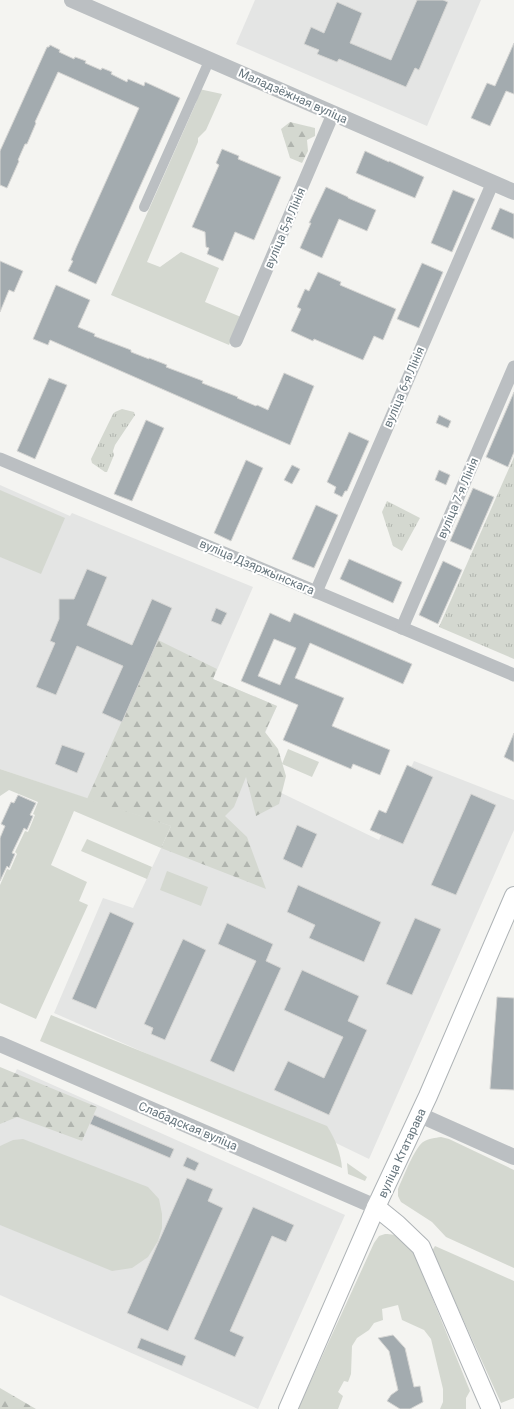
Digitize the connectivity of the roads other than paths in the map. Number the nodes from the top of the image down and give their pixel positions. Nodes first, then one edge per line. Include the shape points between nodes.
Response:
1 (72, 0) edge
2 (210, 59) junction
3 (333, 114) junction
4 (493, 182) junction
5 (514, 192) edge
6 (144, 208) dead end
7 (236, 341) dead end
8 (514, 367) edge
9 (0, 459) edge
10 (316, 592) junction
11 (402, 628) junction
12 (514, 675) edge
13 (514, 896) edge
14 (0, 1044) edge
15 (420, 1115) junction
16 (514, 1157) edge
17 (376, 1207) junction
18 (288, 1409) edge
19 (491, 1409) edge

1 - 2 street, Маладзёжная вуліца
2 - 3 street, Маладзёжная вуліца
2 - 6 street
3 - 4 street, Маладзёжная вуліца
3 - 7 street, вуліца 5-я Лінія
4 - 5 street, Маладзёжная вуліца
4 - 10 street, вуліца 6-я Лінія
8 - 11 street, вуліца 7-я Лінія
9 - 10 street, вуліца Дзяржынскага
10 - 11 street, вуліца Дзяржынскага
11 - 12 street, вуліца Дзяржынскага
13 - 15 main road, вуліца Ктатарава
14 - 17 street, Слабадская вуліца
15 - 16 street
15 - 17 main road, вуліца Ктатарава
17 - 18 main road, вуліца Ктатарава
17 - 19 main road via 421,1247

